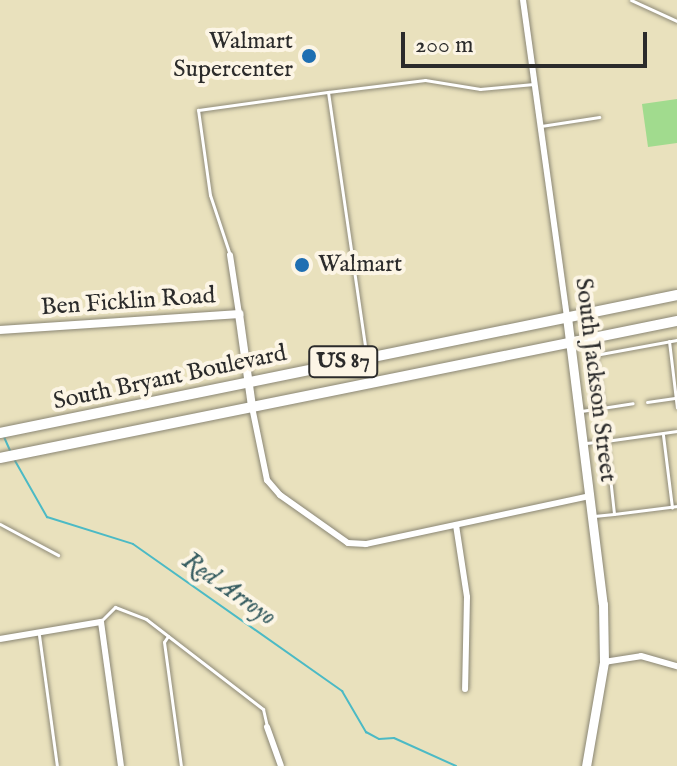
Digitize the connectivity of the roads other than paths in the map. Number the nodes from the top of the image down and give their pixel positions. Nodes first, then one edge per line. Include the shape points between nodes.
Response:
1 (523, 0) edge
2 (631, 0) edge
3 (677, 21) edge
4 (535, 84) junction
5 (328, 92) junction
6 (599, 117) dead end
7 (541, 126) junction
8 (230, 255) joint
9 (677, 295) edge
10 (239, 314) junction
11 (567, 317) junction
12 (677, 321) edge
13 (0, 330) edge
14 (677, 340) edge
15 (669, 341) junction
16 (571, 342) junction
17 (367, 357) junction
18 (248, 383) junction
19 (676, 398) edge
20 (647, 402) dead end
21 (633, 403) dead end
22 (252, 406) junction
23 (602, 408) junction
24 (677, 408) edge
25 (581, 411) junction
26 (677, 431) edge
27 (5, 432) edge
28 (663, 433) junction
29 (606, 441) junction
30 (584, 443) junction
31 (0, 458) edge
32 (590, 496) junction
33 (674, 507) edge
34 (614, 514) junction
35 (592, 516) junction
36 (0, 524) edge
37 (456, 525) junction
38 (58, 555) dead end
39 (101, 622) junction
40 (39, 632) junction
41 (168, 635) junction
42 (0, 639) edge
43 (604, 662) junction
44 (677, 666) edge
45 (465, 689) dead end
46 (267, 727) joint
47 (57, 766) edge
48 (121, 766) edge
49 (181, 766) edge
50 (281, 766) edge
51 (586, 766) edge

1 - 4 street, South Jackson Street
2 - 3 lane
4 - 5 lane via 491,89 425,80
4 - 7 street, South Jackson Street
5 - 8 lane via 198,110 210,195
5 - 17 lane
6 - 7 lane
7 - 11 street, South Jackson Street
8 - 10 street
9 - 11 main road, South Bryant Boulevard / US 87
10 - 13 street, Ben Ficklin Road
10 - 18 street, Ben Ficklin Road
11 - 16 main road, South Jackson Street
11 - 17 main road, South Bryant Boulevard / US 87
12 - 16 main road, South Bryant Boulevard / US 87
14 - 15 lane
15 - 19 lane
15 - 23 lane via 595,355
16 - 22 main road, South Bryant Boulevard / US 87
16 - 25 main road, South Jackson Street
17 - 18 main road, South Bryant Boulevard / US 87
18 - 22 street, Ben Ficklin Road
18 - 27 main road, South Bryant Boulevard / US 87
19 - 20 lane
19 - 24 lane
21 - 23 lane
22 - 31 main road, South Bryant Boulevard / US 87
22 - 37 street via 267,480 333,535 366,544
23 - 25 lane
25 - 30 main road, South Jackson Street
26 - 28 lane
28 - 29 lane
28 - 33 lane
29 - 30 lane
29 - 34 lane
30 - 32 main road, South Jackson Street
32 - 35 main road, South Jackson Street
32 - 37 street
33 - 34 lane
34 - 35 lane
35 - 43 main road, South Jackson Street
36 - 38 lane
37 - 45 street via 467,597
39 - 40 street
39 - 41 lane via 115,607 126,609
39 - 48 street
40 - 42 street
40 - 47 lane
41 - 46 lane via 263,709
41 - 49 lane via 164,642
43 - 44 street via 641,656
43 - 51 main road, South Jackson Street
46 - 50 street

